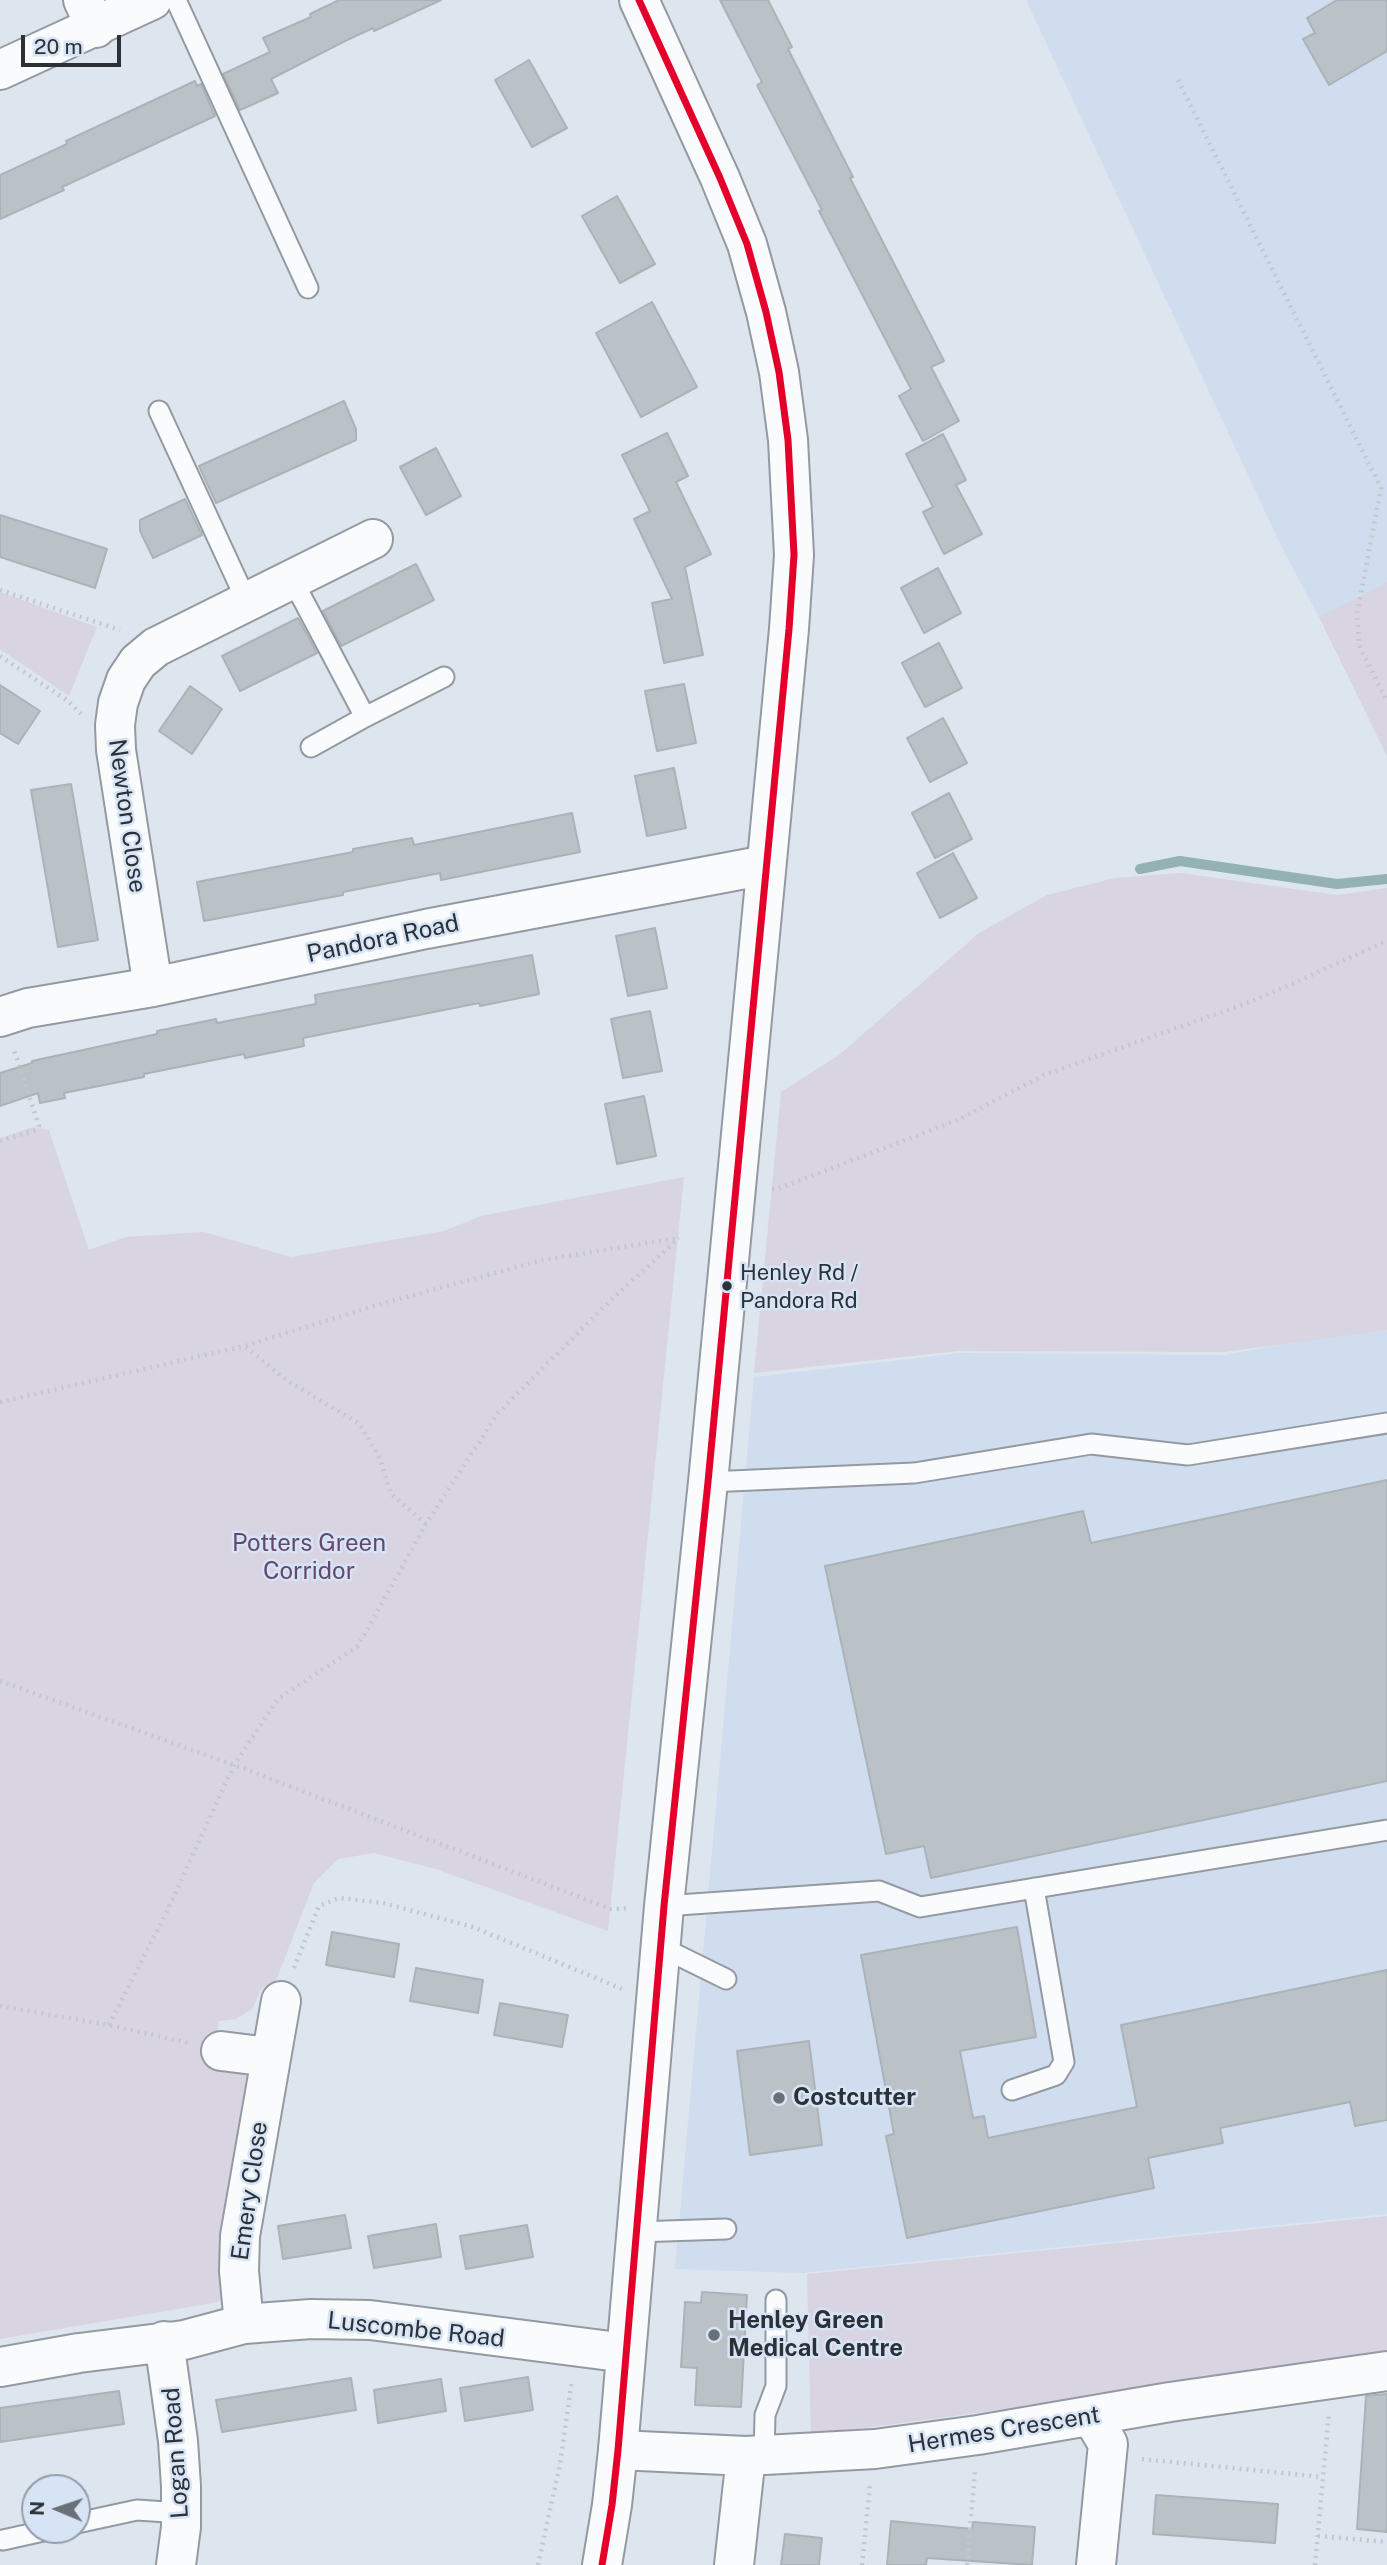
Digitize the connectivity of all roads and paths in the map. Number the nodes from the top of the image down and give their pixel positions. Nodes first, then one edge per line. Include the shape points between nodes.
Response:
1 (152, 0) edge
2 (176, 0) edge
3 (639, 0) edge
4 (90, 14) edge
5 (0, 70) edge
6 (1178, 80) dead end
7 (308, 288) dead end
8 (159, 411) dead end
9 (373, 540) dead end
10 (292, 579) junction
11 (0, 590) edge
12 (247, 602) junction
13 (176, 637) junction
14 (0, 656) edge
15 (444, 677) dead end
16 (1387, 702) edge
17 (365, 717) junction
18 (311, 747) dead end
19 (116, 750) junction
20 (766, 865) junction
21 (1387, 941) edge
22 (153, 988) junction
23 (1, 1016) edge
24 (0, 1142) edge
25 (764, 1188) dead end
26 (246, 1346) junction
27 (0, 1402) edge
28 (1387, 1423) edge
29 (708, 1482) junction
30 (426, 1524) junction
31 (0, 1681) edge
32 (234, 1765) junction
33 (1387, 1830) edge
34 (1034, 1888) junction
35 (664, 1906) junction
36 (661, 1947) junction
37 (726, 1979) dead end
38 (281, 2001) joint
39 (656, 2005) junction
40 (0, 2006) edge
41 (108, 2025) junction
42 (221, 2051) joint
43 (269, 2057) junction
44 (1012, 2091) dead end
45 (726, 2229) dead end
46 (636, 2232) junction
47 (776, 2300) dead end
48 (244, 2324) junction
49 (164, 2341) junction
50 (580, 2348) junction
51 (626, 2353) junction
52 (0, 2367) edge
53 (1387, 2371) edge
54 (1333, 2378) junction
55 (1100, 2430) junction
56 (978, 2435) junction
57 (874, 2449) junction
58 (618, 2450) junction
59 (755, 2456) junction
60 (1323, 2477) junction
61 (181, 2513) junction
62 (91, 2521) edge
63 (21, 2536) edge
64 (1318, 2536) junction
65 (3, 2540) dead end
66 (1387, 2542) edge
67 (176, 2565) edge
68 (538, 2565) edge
69 (602, 2565) edge
70 (734, 2565) edge
71 (862, 2565) edge
72 (967, 2565) edge
73 (1096, 2565) edge
74 (1315, 2565) edge

1 - 4 street
2 - 7 lane
3 - 20 street via 747,244 779,372 794,555
4 - 5 street
6 - 16 path via 1381,488 1357,614 1359,645
8 - 12 lane
9 - 10 street, Newton Close
10 - 12 street, Newton Close
10 - 17 lane
11 - 13 path via 136,634
12 - 13 street, Newton Close
13 - 19 street, Newton Close via 138,662 126,680 118,703
14 - 19 path via 68,701
15 - 17 lane
17 - 18 lane
19 - 22 street, Newton Close
20 - 22 street, Pandora Road via 426,929
20 - 29 street
21 - 25 path via 1252,1000 1044,1075 960,1119 777,1189
22 - 23 street, Pandora Road
23 - 24 path via 39,1126
26 - 27 path
26 - 30 path via 286,1380 360,1424 380,1459 391,1494
26 - 30 path via 543,1260 679,1238 498,1413
28 - 29 lane via 1188,1455 1091,1444 914,1473
29 - 35 street
30 - 32 path via 358,1646 278,1699
31 - 32 path
32 - 35 path via 611,1909
32 - 41 path
33 - 34 lane
34 - 35 lane via 920,1907 878,1891
34 - 44 lane via 1064,2062 1056,2076
35 - 36 street
36 - 37 lane
36 - 39 street
38 - 39 path via 319,1906 339,1898 383,1903 472,1927
38 - 43 street, Emery Close
39 - 46 street
40 - 41 path
41 - 42 path
42 - 43 street
43 - 48 street, Emery Close via 240,2236
45 - 46 lane
46 - 51 street
47 - 59 lane via 776,2386
48 - 49 street, Luscombe Road
48 - 50 street, Luscombe Road via 370,2319
49 - 52 street, Luscombe Road
49 - 61 street, Logan Road via 178,2441
50 - 51 street, Luscombe Road
50 - 68 path
51 - 58 street
53 - 54 street, Hermes Crescent
54 - 55 street, Hermes Crescent
54 - 60 path
55 - 56 street, Hermes Crescent
55 - 60 path via 1105,2455
55 - 73 street
56 - 57 street, Hermes Crescent
56 - 72 path
57 - 59 street, Hermes Crescent
57 - 71 path
58 - 59 street, Hermes Crescent
58 - 69 street
59 - 70 street
60 - 64 path
61 - 62 lane via 137,2510
61 - 67 street, Logan Road
63 - 65 lane
64 - 66 path
64 - 74 path

